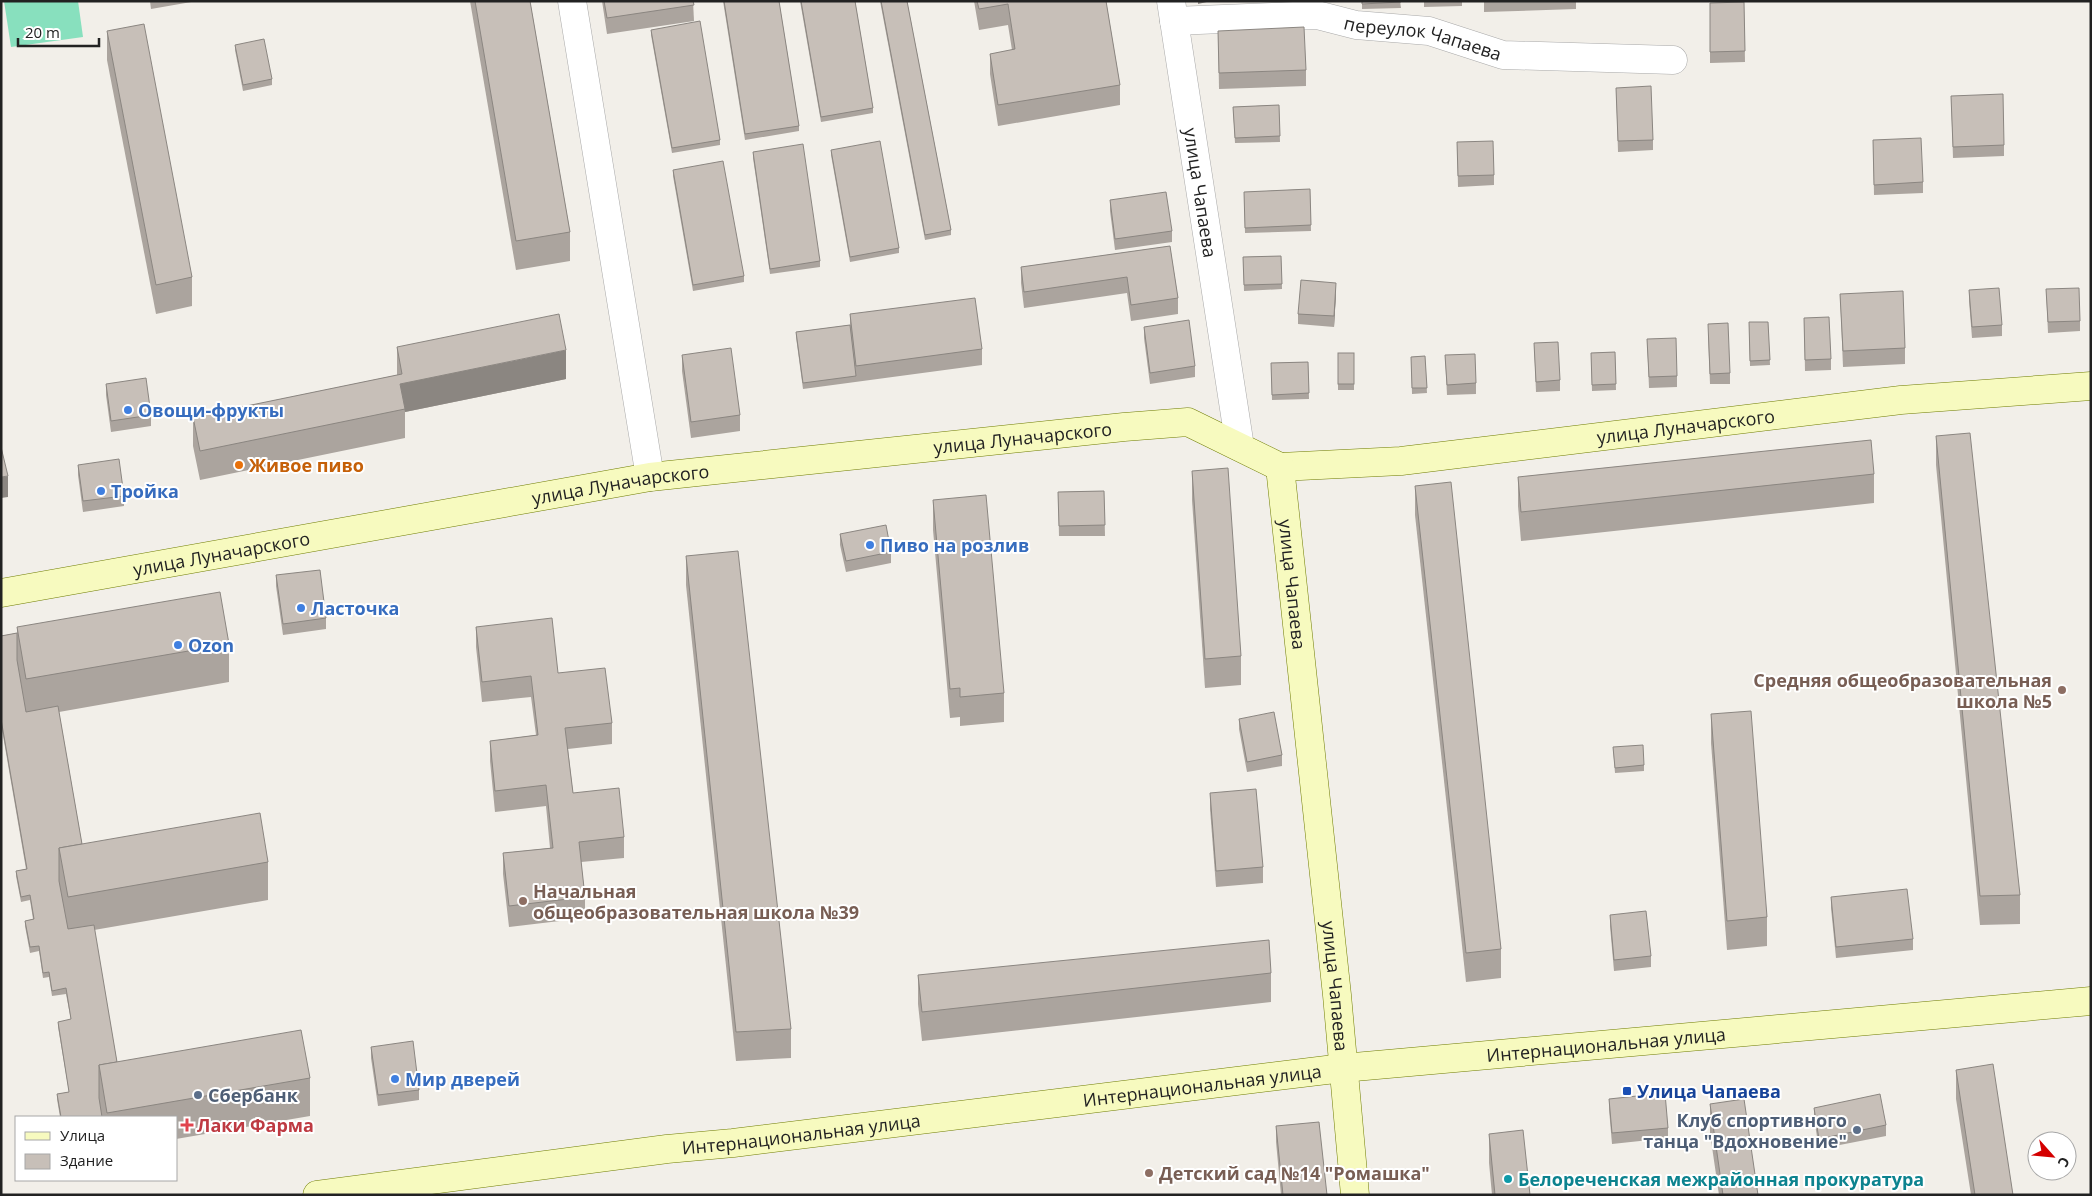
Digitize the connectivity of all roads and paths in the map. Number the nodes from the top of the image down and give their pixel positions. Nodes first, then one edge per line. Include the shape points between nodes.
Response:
1 (572, 1) edge
2 (1173, 11) edge
3 (1673, 60) dead end
4 (2091, 386) edge
5 (1240, 447) junction
6 (1280, 467) junction
7 (650, 477) junction
8 (1, 592) edge
9 (2091, 1001) edge
10 (1343, 1068) junction
11 (318, 1195) edge
12 (1355, 1195) edge

1 - 7 street
2 - 3 street, переулок Чапаева via 1317,15 1356,25 1429,31 1503,55
2 - 5 street, улица Чапаева
4 - 6 street, улица Луначарского via 1901,400 1401,461
5 - 6 street
5 - 7 street, улица Луначарского via 1188,422
6 - 10 street, улица Чапаева via 1338,995
7 - 8 street, улица Луначарского
9 - 10 street, Интернациональная улица
10 - 11 street, Интернациональная улица via 733,1144 667,1149
10 - 12 street, улица Чапаева

